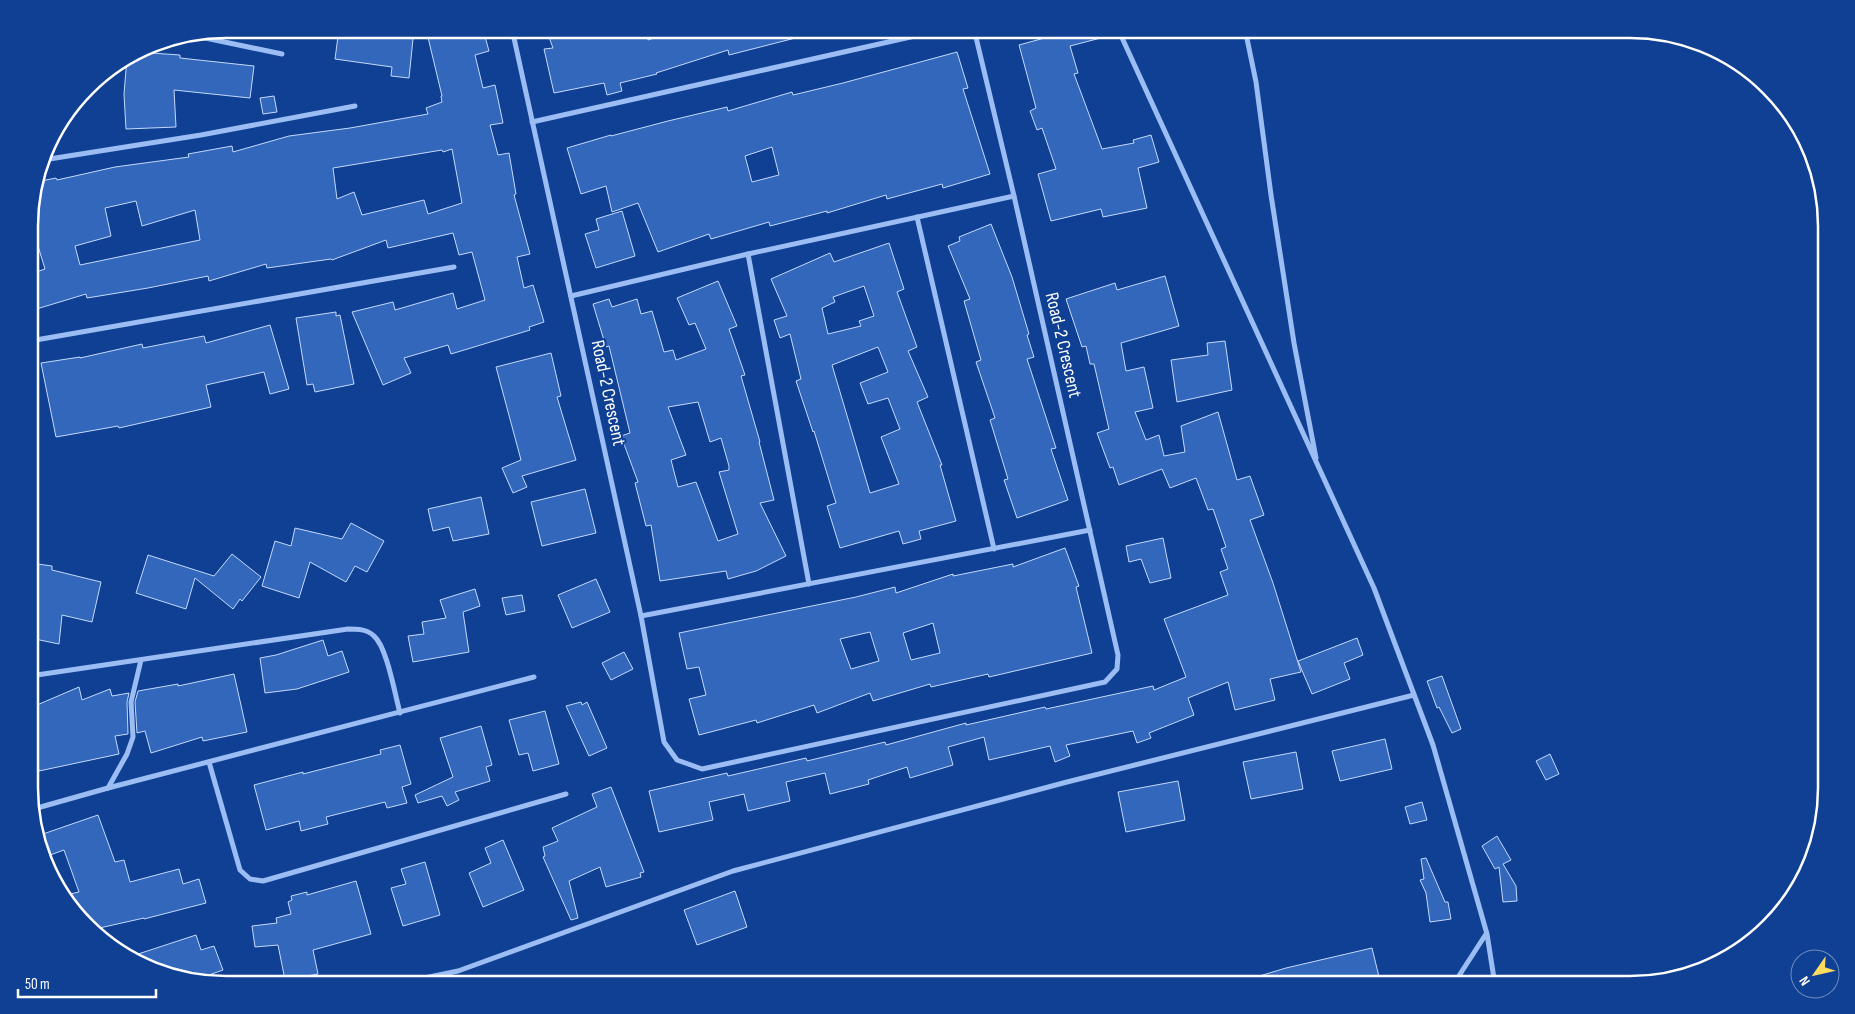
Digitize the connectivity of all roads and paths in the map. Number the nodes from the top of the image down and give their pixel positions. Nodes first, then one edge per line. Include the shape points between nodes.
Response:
1 (514, 38) edge
2 (906, 38) edge
3 (976, 38) edge
4 (1122, 38) edge
5 (1247, 38) edge
6 (205, 39) edge
7 (282, 54) dead end
8 (355, 106) dead end
9 (532, 122) junction
10 (50, 159) edge
11 (1014, 196) junction
12 (917, 217) junction
13 (748, 254) junction
14 (454, 267) dead end
15 (571, 296) junction
16 (37, 340) edge
17 (1317, 466) junction
18 (1090, 530) junction
19 (994, 549) junction
20 (809, 584) junction
21 (641, 616) junction
22 (141, 660) junction
23 (37, 675) edge
24 (534, 678) dead end
25 (1414, 695) junction
26 (400, 713) junction
27 (209, 762) junction
28 (108, 788) junction
29 (566, 794) dead end
30 (39, 808) edge
31 (1487, 934) junction
32 (434, 976) edge
33 (1459, 976) edge
34 (1494, 976) edge

1 - 9 street, Road-2 Crescent
2 - 9 street
3 - 11 street, Road-2 Crescent
4 - 17 street
5 - 17 street via 1294,343
6 - 7 street
8 - 10 street
9 - 15 street, Road-2 Crescent
11 - 12 street
11 - 18 street, Road-2 Crescent
12 - 13 street
12 - 19 street
13 - 15 street
13 - 20 street
14 - 16 street
15 - 21 street, Road-2 Crescent
17 - 25 street via 1374,588
18 - 19 street
18 - 21 street, Road-2 Crescent via 1118,655 1117,669 1105,682 702,769 678,760 664,742
19 - 20 street
20 - 21 street
22 - 23 street
22 - 26 street via 361,629 374,636 383,648
22 - 28 street via 131,702 132,737 127,754
24 - 26 street
25 - 31 street via 1433,745
25 - 32 street via 1067,782 733,871 458,971
26 - 27 street
27 - 28 street
27 - 29 street via 240,870 250,879 263,881
28 - 30 street
31 - 33 street
31 - 34 street

